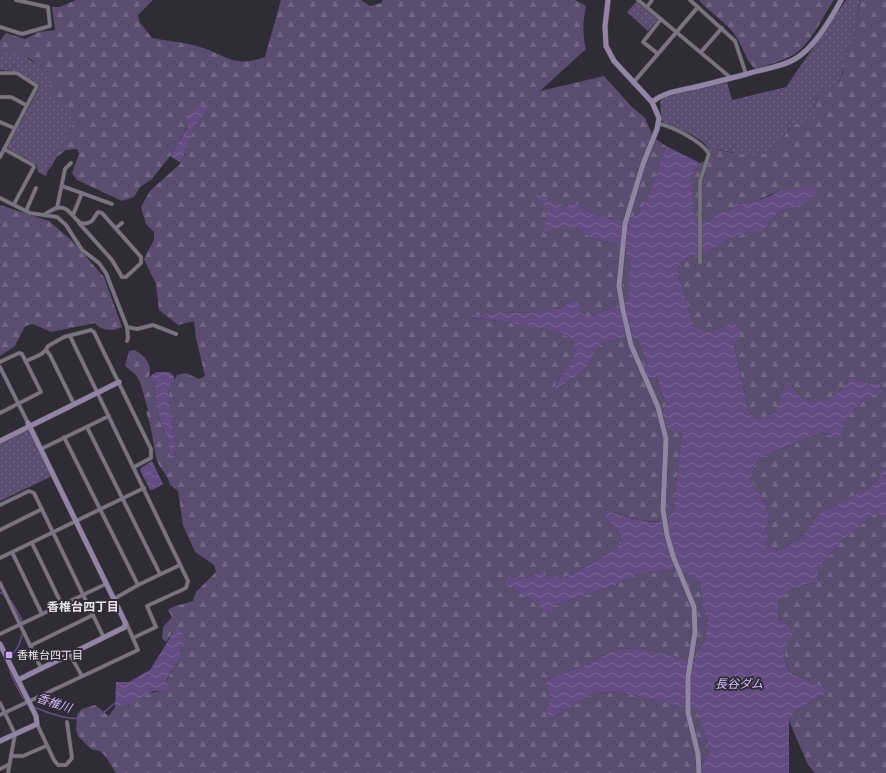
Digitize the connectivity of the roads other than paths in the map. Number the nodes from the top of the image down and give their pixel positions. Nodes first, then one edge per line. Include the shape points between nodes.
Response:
1 (16, 0) edge
2 (608, 0) edge
3 (638, 0) edge
4 (652, 0) edge
5 (690, 0) edge
6 (841, 0) edge
7 (646, 7) junction
8 (698, 7) junction
9 (662, 19) junction
10 (0, 28) edge
11 (722, 28) junction
12 (676, 32) junction
13 (701, 52) junction
14 (657, 53) junction
15 (0, 73) edge
16 (746, 74) junction
17 (732, 79) junction
18 (633, 83) junction
19 (0, 97) edge
20 (652, 102) junction
21 (26, 105) junction
22 (0, 122) edge
23 (659, 124) junction
24 (14, 128) junction
25 (4, 149) junction
26 (0, 157) edge
27 (71, 163) dead end
28 (62, 186) junction
29 (36, 188) dead end
30 (82, 193) junction
31 (0, 198) edge
32 (14, 204) junction
33 (112, 204) dead end
34 (57, 208) junction
35 (26, 210) junction
36 (46, 214) junction
37 (73, 215) junction
38 (79, 223) junction
39 (122, 223) dead end
40 (116, 228) junction
41 (699, 261) dead end
42 (127, 327) junction
43 (176, 334) dead end
44 (70, 336) junction
45 (127, 341) dead end
46 (46, 350) junction
47 (26, 361) junction
48 (0, 362) edge
49 (0, 367) edge
50 (119, 382) junction
51 (98, 392) junction
52 (18, 404) junction
53 (74, 404) junction
54 (0, 413) edge
55 (109, 416) junction
56 (28, 425) junction
57 (87, 427) junction
58 (64, 438) junction
59 (0, 440) edge
60 (41, 449) junction
61 (134, 467) junction
62 (144, 488) junction
63 (122, 499) junction
64 (0, 505) edge
65 (42, 509) junction
66 (100, 510) junction
67 (76, 521) junction
68 (0, 530) edge
69 (53, 532) junction
70 (32, 543) junction
71 (12, 552) junction
72 (0, 558) edge
73 (180, 565) junction
74 (160, 574) junction
75 (0, 583) edge
76 (106, 584) junction
77 (138, 585) junction
78 (83, 594) junction
79 (114, 599) junction
80 (62, 604) junction
81 (42, 614) junction
82 (93, 615) junction
83 (125, 622) junction
84 (20, 625) junction
85 (0, 634) edge
86 (104, 638) junction
87 (134, 638) junction
88 (0, 644) edge
89 (30, 646) junction
90 (70, 655) junction
91 (41, 668) junction
92 (82, 676) junction
93 (18, 680) junction
94 (29, 702) junction
95 (0, 703) edge
96 (5, 713) junction
97 (0, 715) edge
98 (67, 722) dead end
99 (37, 724) junction
100 (15, 734) junction
101 (0, 741) edge
102 (46, 746) junction
103 (11, 756) junction
104 (8, 765) junction
105 (0, 769) edge
106 (8, 773) edge
107 (699, 773) edge

1 - 10 street via 48,7 50,26 22,34
2 - 18 street via 606,46 614,61
3 - 7 street
4 - 7 street
5 - 8 street
6 - 16 street via 824,27 801,55 787,63
7 - 9 street
8 - 11 street
8 - 12 street
9 - 12 street
9 - 14 street via 643,42
11 - 13 street
11 - 16 street via 735,42
12 - 13 street
12 - 14 street
13 - 17 street
14 - 18 street
15 - 21 street via 17,73 36,84
16 - 17 street
17 - 20 street via 669,93
18 - 20 street
19 - 21 street via 11,97
20 - 23 street
21 - 24 street
22 - 24 street
23 - 41 street via 702,144 709,154 700,181
23 - 107 street via 643,164 625,224 619,286 631,345 658,407 666,439 663,510 668,542 694,607 696,619 688,677 688,713 698,754
24 - 25 street
25 - 26 street
25 - 32 street via 34,167
27 - 28 street via 65,169
28 - 30 street
28 - 34 street
29 - 35 street
30 - 33 street
30 - 37 street
31 - 32 street
32 - 35 street
34 - 36 street
34 - 37 street via 66,209
35 - 36 street via 30,213
36 - 42 street via 57,217 66,225 82,250 106,272
37 - 38 street
38 - 40 street via 89,223 100,212
38 - 40 street via 112,260 122,276 126,277 140,263 141,257
39 - 40 street
42 - 43 street via 137,329 153,325
42 - 45 street
44 - 46 street via 48,346
44 - 50 street via 91,330 94,332
44 - 51 street
46 - 47 street
46 - 53 street
47 - 48 street via 19,352
47 - 52 street via 41,392
49 - 52 street
50 - 51 street
50 - 61 street via 151,449 151,458
51 - 53 street
51 - 55 street
52 - 54 street
52 - 56 street
53 - 56 street
55 - 57 street
55 - 61 street
56 - 59 street
56 - 60 street
57 - 58 street
57 - 63 street
58 - 60 street
58 - 66 street
60 - 67 street
61 - 62 street
62 - 63 street
62 - 73 street
63 - 66 street
63 - 74 street
64 - 65 street via 29,491 34,493
65 - 68 street
65 - 69 street
66 - 67 street
66 - 77 street
67 - 69 street
67 - 76 street
69 - 70 street
69 - 78 street
70 - 71 street
70 - 80 street
71 - 72 street
71 - 81 street
73 - 74 street
73 - 87 street via 188,581 186,588 147,606 156,627
74 - 77 street
75 - 84 street
76 - 78 street
76 - 79 street
77 - 79 street
78 - 80 street
78 - 82 street
79 - 83 street
80 - 81 street
81 - 84 street
82 - 86 street
82 - 89 street
83 - 86 street via 126,627
83 - 87 street
84 - 85 street
84 - 89 street
86 - 90 street
87 - 92 street via 138,650
88 - 93 street
89 - 91 street
90 - 91 street
90 - 92 street
91 - 93 street
92 - 94 street
93 - 94 street
94 - 96 street
94 - 99 street
95 - 96 street
96 - 97 street
96 - 100 street
98 - 102 street via 72,758 66,765 58,765
99 - 100 street
99 - 102 street
100 - 101 street
100 - 103 street
102 - 103 street via 23,756
103 - 104 street
104 - 105 street
104 - 106 street

